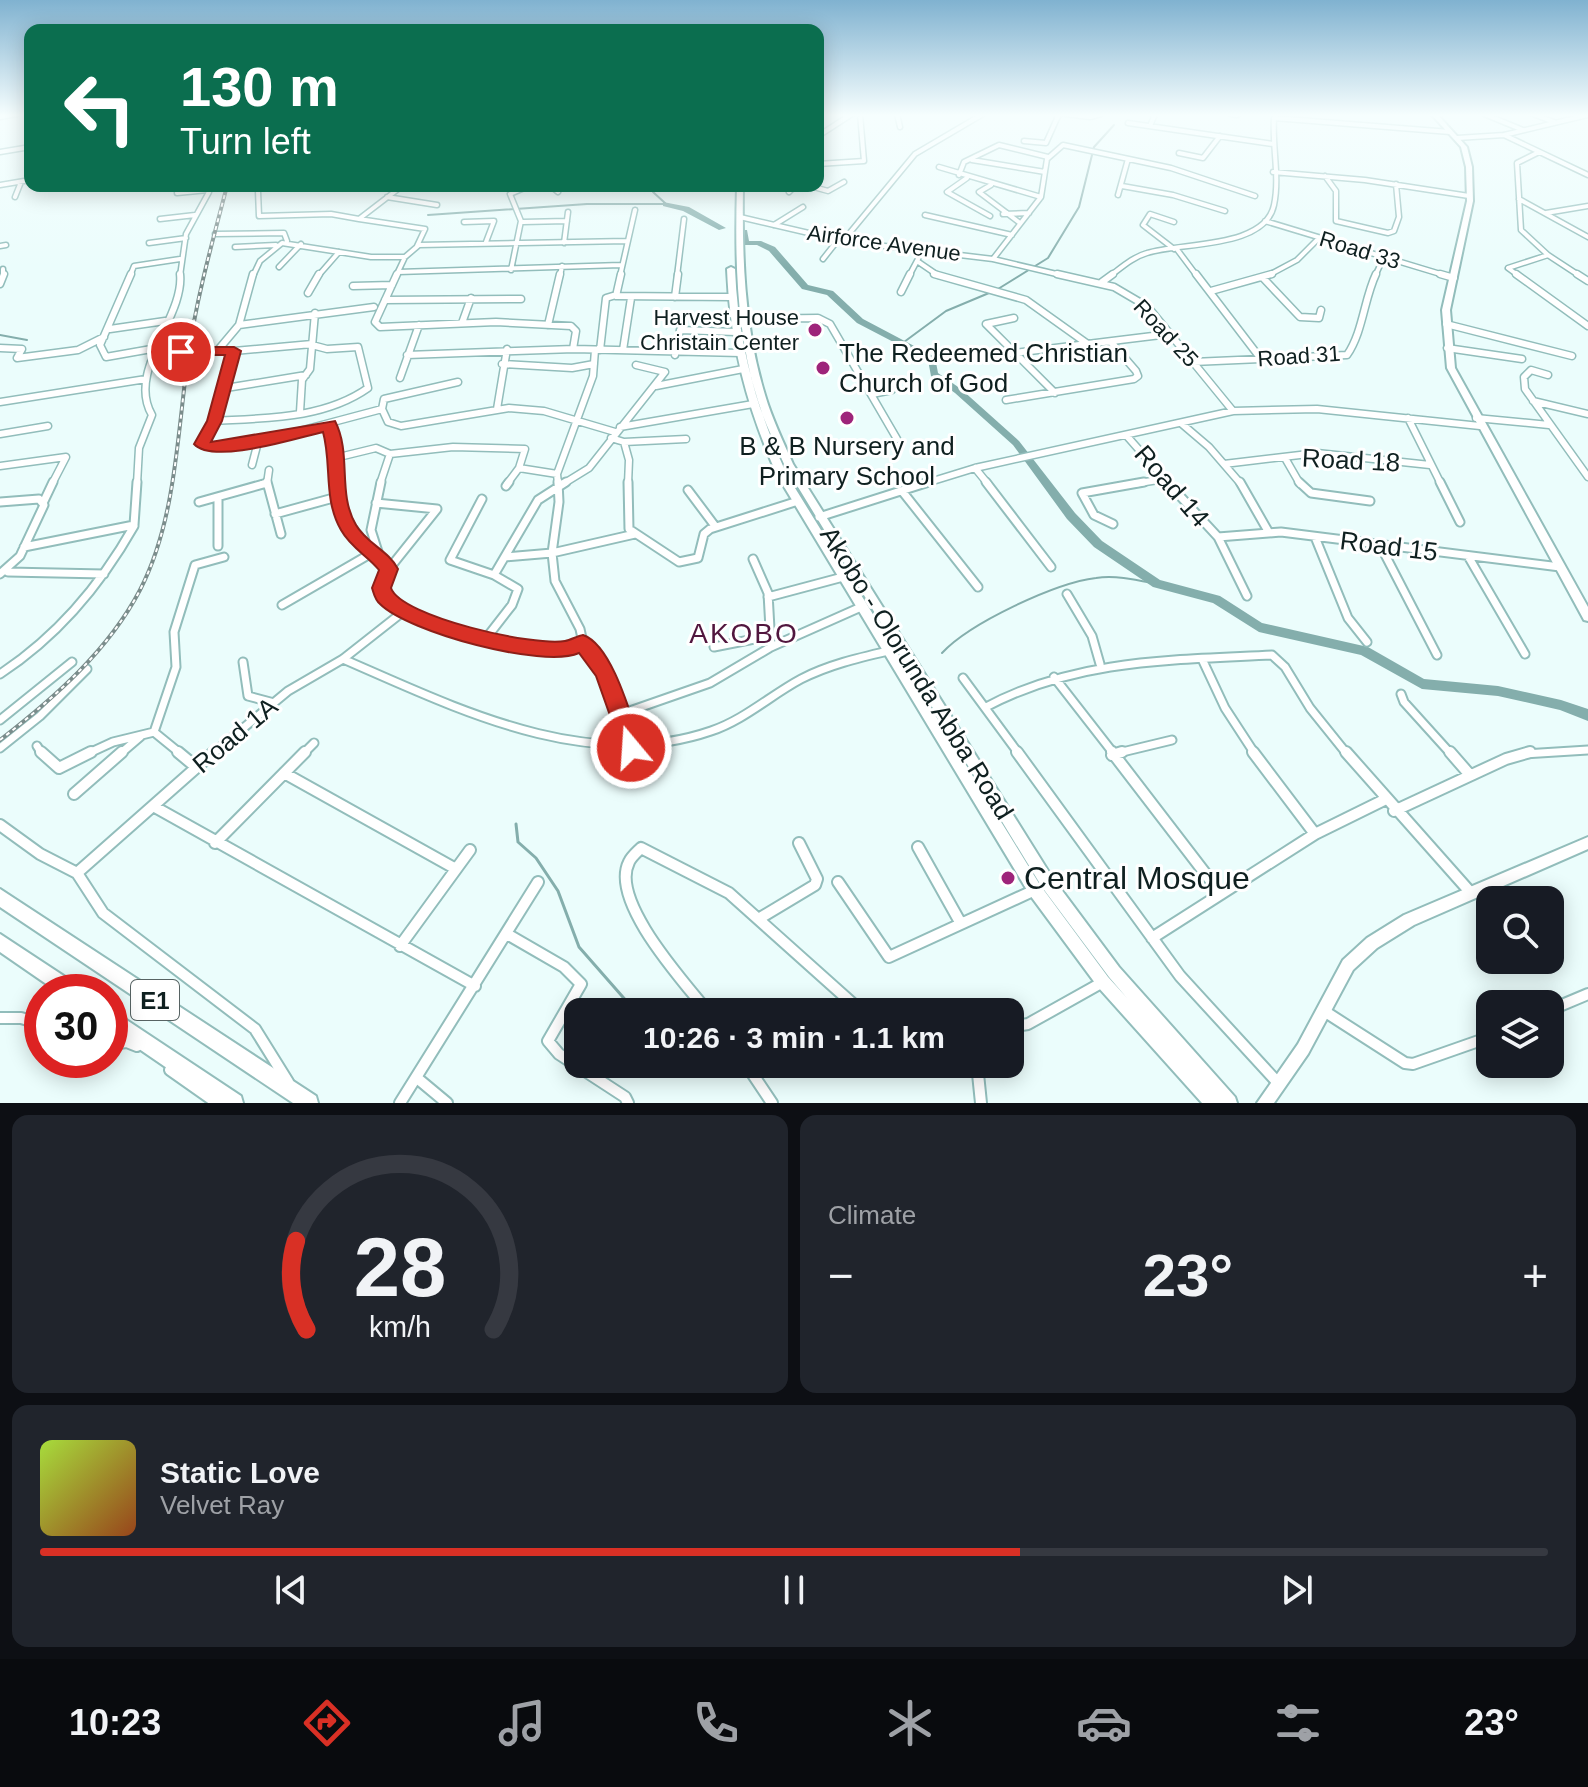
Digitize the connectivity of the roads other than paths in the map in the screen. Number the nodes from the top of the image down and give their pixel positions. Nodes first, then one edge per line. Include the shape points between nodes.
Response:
1 (905, 165) edge
2 (963, 165) edge
3 (1005, 165) edge
4 (1046, 165) edge
5 (1127, 165) edge
6 (1159, 165) edge
7 (1173, 165) edge
8 (1273, 165) edge
9 (1468, 165) edge
10 (1517, 165) edge
11 (1568, 165) edge
12 (939, 167) dead end
13 (1171, 168) junction
14 (1045, 172) junction
15 (1273, 172) junction
16 (959, 175) junction
17 (1588, 175) edge
18 (1325, 176) junction
19 (967, 178) junction
20 (24, 181) edge
21 (21, 182) junction
22 (844, 182) dead end
23 (1396, 184) junction
24 (0, 185) edge
25 (991, 185) junction
26 (1122, 186) junction
27 (1004, 188) junction
28 (824, 190) edge
29 (183, 192) edge
30 (206, 192) edge
31 (258, 192) edge
32 (394, 192) edge
33 (515, 192) edge
34 (734, 192) edge
35 (740, 192) edge
36 (177, 193) dead end
37 (1118, 195) dead end
38 (1255, 196) dead end
39 (1469, 196) junction
40 (15, 197) dead end
41 (387, 197) junction
42 (1041, 197) junction
43 (1519, 199) junction
44 (990, 201) junction
45 (437, 205) dead end
46 (1588, 206) edge
47 (803, 207) dead end
48 (635, 210) dead end
49 (1225, 211) dead end
50 (568, 212) dead end
51 (1029, 213) junction
52 (1546, 213) junction
53 (1003, 214) junction
54 (195, 215) junction
55 (925, 215) dead end
56 (990, 216) dead end
57 (740, 217) junction
58 (160, 219) dead end
59 (359, 219) junction
60 (684, 219) dead end
61 (567, 221) junction
62 (1265, 221) junction
63 (464, 222) dead end
64 (523, 222) junction
65 (1174, 222) dead end
66 (1020, 223) junction
67 (774, 225) junction
68 (735, 230) junction
69 (215, 234) dead end
70 (1012, 235) junction
71 (1588, 237) edge
72 (186, 238) junction
73 (1319, 238) junction
74 (840, 240) junction
75 (287, 241) junction
76 (627, 241) junction
77 (486, 242) junction
78 (149, 243) dead end
79 (518, 243) junction
80 (564, 243) junction
81 (301, 244) junction
82 (278, 245) junction
83 (417, 246) junction
84 (235, 247) dead end
85 (1175, 249) junction
86 (922, 250) junction
87 (339, 252) junction
88 (1548, 255) junction
89 (405, 257) junction
90 (1384, 257) junction
91 (180, 259) junction
92 (823, 259) dead end
93 (993, 259) junction
94 (917, 261) junction
95 (621, 265) junction
96 (562, 266) junction
97 (279, 267) dead end
98 (3, 269) dead end
99 (511, 270) junction
100 (398, 272) junction
101 (1084, 278) joint
102 (1454, 278) junction
103 (1264, 279) junction
104 (1588, 281) edge
105 (1102, 282) junction
106 (0, 284) edge
107 (392, 285) junction
108 (353, 286) dead end
109 (1211, 291) junction
110 (901, 292) dead end
111 (308, 293) dead end
112 (616, 295) junction
113 (675, 297) junction
114 (731, 297) junction
115 (471, 298) junction
116 (631, 298) junction
117 (521, 299) dead end
118 (385, 300) junction
119 (374, 307) dead end
120 (1321, 310) dead end
121 (315, 313) junction
122 (1014, 318) dead end
123 (165, 321) junction
124 (462, 323) junction
125 (737, 323) junction
126 (1446, 324) junction
127 (239, 325) junction
128 (419, 325) junction
129 (548, 325) junction
130 (1588, 326) edge
131 (110, 329) junction
132 (1169, 334) junction
133 (105, 337) junction
134 (1111, 342) junction
135 (312, 343) junction
136 (1089, 345) junction
137 (0, 348) edge
138 (1447, 348) junction
139 (507, 349) junction
140 (573, 349) junction
141 (157, 350) junction
142 (218, 350) junction
143 (598, 350) junction
144 (623, 350) junction
145 (234, 351) junction
146 (1010, 352) junction
147 (741, 353) junction
148 (407, 355) junction
149 (675, 355) junction
150 (990, 356) dead end
151 (1572, 356) dead end
152 (1261, 359) junction
153 (1522, 359) dead end
154 (1193, 362) junction
155 (502, 364) junction
156 (594, 364) junction
157 (636, 365) dead end
158 (743, 369) junction
159 (306, 375) junction
160 (1548, 375) dead end
161 (400, 378) dead end
162 (146, 379) junction
163 (458, 382) dead end
164 (656, 386) junction
165 (226, 388) junction
166 (892, 390) dead end
167 (1055, 393) junction
168 (872, 394) junction
169 (754, 396) junction
170 (1006, 400) dead end
171 (1533, 401) junction
172 (0, 402) edge
173 (382, 409) junction
174 (497, 409) junction
175 (1233, 411) junction
176 (300, 412) junction
177 (1588, 414) edge
178 (1408, 418) junction
179 (214, 421) junction
180 (1478, 422) junction
181 (1182, 424) junction
182 (330, 425) junction
183 (576, 425) junction
184 (1549, 425) junction
185 (48, 426) dead end
186 (615, 433) junction
187 (0, 434) edge
188 (1126, 435) junction
189 (686, 439) dead end
190 (897, 439) dead end
191 (258, 442) junction
192 (624, 442) junction
193 (390, 454) junction
194 (335, 458) junction
195 (1285, 458) junction
196 (1224, 464) junction
197 (252, 465) dead end
198 (1430, 465) junction
199 (0, 466) edge
200 (519, 468) junction
201 (975, 468) junction
202 (269, 470) dead end
203 (557, 474) junction
204 (1588, 477) edge
205 (1164, 479) junction
206 (267, 483) junction
207 (558, 484) junction
208 (506, 486) dead end
209 (688, 490) dead end
210 (902, 491) junction
211 (218, 497) junction
212 (337, 497) junction
213 (482, 499) dead end
214 (44, 501) junction
215 (798, 501) junction
216 (1370, 501) dead end
217 (0, 502) edge
218 (199, 502) dead end
219 (376, 503) junction
220 (275, 514) junction
221 (819, 517) junction
222 (1460, 522) dead end
223 (1113, 524) dead end
224 (134, 525) junction
225 (715, 526) junction
226 (1268, 531) junction
227 (281, 534) dead end
228 (635, 534) junction
229 (1218, 537) junction
230 (1315, 537) junction
231 (1380, 545) junction
232 (218, 546) dead end
233 (24, 547) junction
234 (552, 553) junction
235 (370, 554) junction
236 (1468, 556) junction
237 (1554, 556) junction
238 (224, 557) dead end
239 (505, 557) junction
240 (380, 558) junction
241 (753, 559) dead end
242 (1539, 565) junction
243 (1051, 567) dead end
244 (1560, 567) junction
245 (389, 569) junction
246 (4, 573) edge
247 (104, 574) junction
248 (494, 575) junction
249 (843, 577) junction
250 (978, 587) dead end
251 (1067, 594) dead end
252 (1247, 596) dead end
253 (768, 597) junction
254 (860, 599) junction
255 (282, 605) dead end
256 (404, 611) junction
257 (1588, 617) edge
258 (770, 636) junction
259 (484, 641) junction
260 (1367, 642) dead end
261 (583, 643) junction
262 (714, 647) dead end
263 (771, 647) junction
264 (888, 651) junction
265 (1525, 654) dead end
266 (1437, 655) dead end
267 (343, 659) junction
268 (1202, 659) junction
269 (72, 662) dead end
270 (243, 662) dead end
271 (1100, 664) junction
272 (87, 669) dead end
273 (0, 674) edge
274 (1054, 677) junction
275 (963, 678) dead end
276 (1401, 694) dead end
277 (274, 703) junction
278 (986, 707) junction
279 (621, 714) junction
280 (0, 720) edge
281 (154, 732) junction
282 (142, 734) junction
283 (1172, 740) dead end
284 (314, 743) dead end
285 (37, 746) dead end
286 (0, 748) edge
287 (631, 748) junction
288 (1588, 750) edge
289 (1112, 755) junction
290 (196, 767) junction
291 (284, 773) junction
292 (1470, 775) junction
293 (74, 794) dead end
294 (1384, 800) junction
295 (153, 806) junction
296 (1394, 811) junction
297 (0, 825) edge
298 (1315, 834) junction
299 (215, 843) junction
300 (799, 843) dead end
301 (1588, 843) edge
302 (918, 847) dead end
303 (470, 850) dead end
304 (456, 869) junction
305 (77, 873) junction
306 (538, 882) dead end
307 (838, 882) dead end
308 (1035, 890) junction
309 (1471, 893) junction
310 (1221, 894) junction
311 (0, 897) edge
312 (1055, 904) junction
313 (760, 918) junction
314 (960, 922) junction
315 (507, 934) junction
316 (1152, 938) junction
317 (0, 942) edge
318 (400, 946) junction
319 (47, 974) edge
320 (1103, 982) junction
321 (475, 986) junction
322 (1588, 994) edge
323 (698, 998) edge
324 (847, 998) edge
325 (1564, 1004) edge
326 (1324, 1011) junction
327 (1, 1019) edge
328 (24, 1019) edge
329 (1024, 1025) edge
330 (128, 1030) edge
331 (1476, 1042) edge
332 (128, 1043) edge
333 (417, 1078) junction
334 (755, 1078) edge
335 (978, 1078) edge
336 (1280, 1084) junction
337 (293, 1092) junction
338 (217, 1103) edge
339 (234, 1103) edge
340 (309, 1103) edge
341 (400, 1103) edge
342 (447, 1103) edge
343 (628, 1103) edge
344 (772, 1103) edge
345 (981, 1103) edge
346 (1212, 1103) edge
347 (1229, 1103) edge
348 (1265, 1103) edge

1 - 74 street
2 - 16 street
3 - 14 street
4 - 14 street
5 - 26 street
6 - 13 street
7 - 13 street
8 - 15 street
9 - 39 main road
10 - 43 street
11 - 17 street
12 - 16 street
13 - 38 street
14 - 42 street
15 - 18 street
15 - 62 street via 1274,196
16 - 19 street
18 - 23 street
18 - 23 street via 1336,191 1336,221 1388,233 1399,217
19 - 25 street
19 - 56 street via 947,193
20 - 21 street
21 - 24 street
21 - 40 street
22 - 28 street
23 - 39 street
25 - 27 street
25 - 44 street via 979,192
26 - 37 street
26 - 49 street
27 - 42 street
27 - 44 street
29 - 36 street
30 - 54 street
31 - 59 street via 259,216 331,214
32 - 41 street
33 - 64 street via 510,194
34 - 68 main road, Akobo - Olorunda Abba Road
35 - 57 main road, Akobo - Olorunda Abba Road
39 - 102 main road
41 - 45 street
41 - 59 street
42 - 51 street
43 - 52 street
43 - 88 street via 1523,234
44 - 53 street
46 - 52 street
47 - 67 street
48 - 76 street
50 - 61 street
51 - 53 street
51 - 66 street
52 - 71 street
53 - 66 street
54 - 58 street
54 - 72 street
55 - 70 street
57 - 67 street, Airforce Avenue
57 - 68 main road, Akobo - Olorunda Abba Road
59 - 83 street via 425,229
60 - 113 street
61 - 64 street
61 - 80 street
62 - 73 street, Road 33
62 - 85 street via 1222,240
63 - 77 street via 493,221
64 - 79 street
65 - 85 street via 1150,214 1143,225
66 - 70 street
67 - 74 street, Airforce Avenue
68 - 114 main road, Akobo - Olorunda Abba Road
68 - 125 main road, Akobo - Olorunda Abba Road
69 - 75 street via 284,233
70 - 93 street
72 - 78 street
72 - 91 street
73 - 90 street, Road 33
73 - 103 street via 1302,259
74 - 86 street, Airforce Avenue
74 - 92 street
75 - 81 street
75 - 82 street
76 - 80 street
76 - 95 street
77 - 79 street
77 - 83 street
79 - 80 street
79 - 99 street
81 - 87 street
81 - 97 street
82 - 84 street
82 - 127 street via 252,272
83 - 89 street
85 - 105 street via 1141,255
85 - 109 street
86 - 93 street, Airforce Avenue
86 - 94 street
87 - 89 street
87 - 111 street
88 - 104 street
88 - 130 street via 1508,268
89 - 100 street
90 - 102 street, Road 33
90 - 152 street, Road 31 via 1351,352
91 - 123 street via 181,280
91 - 131 street via 134,266
93 - 101 street, Airforce Avenue
94 - 110 street
94 - 136 street via 931,274 1019,296
95 - 96 street
95 - 112 street
96 - 99 street
96 - 129 street
98 - 106 street
99 - 100 street
100 - 107 street
101 - 105 street, Road 25
102 - 126 main road
103 - 109 street
103 - 120 street via 1300,317 1319,318
105 - 132 street, Road 25 via 1140,300
107 - 108 street
107 - 118 street
109 - 152 street
112 - 116 street
112 - 143 street via 606,298
113 - 114 street
113 - 116 street
114 - 125 main road, Akobo - Olorunda Abba Road
115 - 117 street
115 - 118 street
115 - 124 street
116 - 144 street
118 - 128 street via 377,326
119 - 121 street
121 - 127 street
121 - 135 street
122 - 146 street via 986,324
123 - 131 street
123 - 141 street
124 - 128 street
124 - 129 street
125 - 147 main road, Akobo - Olorunda Abba Road
125 - 149 street via 680,330
125 - 168 street via 824,320
125 - 169 main road, Akobo - Olorunda Abba Road
126 - 138 main road
126 - 151 street
127 - 142 street
128 - 148 street
129 - 140 street via 573,328
131 - 133 street
132 - 134 street
132 - 154 street, Road 25
133 - 137 street via 78,350 17,358 22,349
133 - 141 street via 100,345 106,357
134 - 136 street
134 - 167 street via 1138,376
135 - 145 street
135 - 159 street
135 - 176 street via 327,349 358,347 368,388 334,405
136 - 146 street
138 - 153 street
138 - 180 main road via 1451,368
139 - 140 street
139 - 148 street
139 - 155 street
140 - 143 street
141 - 142 street
141 - 162 street
142 - 145 street
143 - 144 street
143 - 156 street
144 - 149 street
145 - 165 street
146 - 150 street
146 - 167 street
147 - 149 street
147 - 158 main road, Akobo - Olorunda Abba Road
148 - 161 street
152 - 154 street, Road 31
154 - 175 street, Road 25
155 - 156 street
155 - 174 street
156 - 183 street
157 - 164 street via 665,371
158 - 164 street
158 - 169 main road, Akobo - Olorunda Abba Road
159 - 165 street
159 - 176 street
160 - 171 street via 1531,370 1524,377
162 - 172 street
162 - 224 street via 145,403 152,415 139,448
163 - 173 street via 384,399
164 - 186 street
165 - 179 street
166 - 168 street
167 - 170 street
168 - 190 street
169 - 186 street
169 - 215 main road, Akobo - Olorunda Abba Road via 776,461
169 - 221 main road, Akobo - Olorunda Abba Road
171 - 177 street
171 - 184 street
173 - 174 street via 388,422 401,426
173 - 182 street
174 - 183 street via 542,410
175 - 178 street via 1307,408
175 - 181 street
176 - 179 street
178 - 180 street
178 - 198 street
179 - 191 street via 205,446
180 - 184 street
180 - 237 main road
181 - 188 street
181 - 196 street
182 - 191 street
182 - 194 street
183 - 186 street
183 - 203 street
184 - 204 street
185 - 187 street
186 - 192 street
186 - 207 street via 589,468
188 - 201 street
188 - 205 street, Road 14
189 - 192 street
191 - 197 street
192 - 228 street via 626,522
193 - 194 street via 376,448
193 - 200 street via 453,447 525,449
193 - 219 street
194 - 212 street
195 - 196 street, Road 18
195 - 198 street, Road 18 via 1317,453
195 - 216 street via 1302,488 1311,493
196 - 226 street via 1253,497
198 - 222 street
199 - 214 street via 66,457
200 - 203 street
200 - 208 street
201 - 210 street
201 - 243 street
202 - 206 street
203 - 207 street
205 - 223 street via 1082,493 1094,515
205 - 229 street, Road 14
206 - 211 street
206 - 220 street
207 - 234 street
207 - 239 street via 538,500
209 - 225 street
210 - 221 street
210 - 250 street
211 - 218 street
211 - 232 street
212 - 220 street
212 - 235 street via 348,527
213 - 248 street via 450,557 456,564
214 - 217 street
214 - 233 street
215 - 225 street
215 - 249 main road, Akobo - Olorunda Abba Road
219 - 240 street via 371,530
219 - 245 street via 437,509
220 - 227 street
221 - 254 main road, Akobo - Olorunda Abba Road
224 - 233 street
224 - 247 street
225 - 228 street via 704,534 703,549 693,562 679,562
226 - 229 street, Road 15
226 - 230 street, Road 15
228 - 234 street
229 - 252 street, Road 14
230 - 231 street, Road 15
230 - 260 street via 1348,618
231 - 236 street, Road 15
231 - 266 street
233 - 246 street
234 - 239 street
234 - 261 street via 555,581
235 - 240 street
235 - 255 street
236 - 242 street, Road 15
236 - 265 street
237 - 242 street
237 - 244 main road
238 - 281 street via 195,565 174,632 176,667
239 - 248 street
240 - 245 street
241 - 253 street
242 - 244 street, Road 15
244 - 257 main road
245 - 256 street via 381,588 385,598
246 - 247 street
247 - 273 street via 47,638
248 - 259 street via 518,589 517,597
249 - 253 street
249 - 254 main road, Akobo - Olorunda Abba Road
251 - 271 street via 1092,636
253 - 258 street
254 - 263 street
254 - 264 main road, Akobo - Olorunda Abba Road
254 - 312 main road, Akobo - Olorunda Abba Road
256 - 259 street
256 - 267 street, Road 1A
258 - 262 street
258 - 263 street
259 - 261 street via 566,650
261 - 279 street via 605,672
263 - 279 street via 710,683
264 - 287 street via 803,678 710,732
264 - 308 main road, Akobo - Olorunda Abba Road
267 - 277 street, Road 1A
267 - 287 street via 464,712 587,743
268 - 271 street
268 - 294 street via 1272,655 1279,660 1305,702
268 - 298 street via 1221,707
269 - 280 street
270 - 277 street via 248,696
271 - 274 street
272 - 286 street
274 - 278 street
274 - 289 street
275 - 278 street
276 - 292 street
277 - 290 street, Road 1A
278 - 316 street
279 - 287 street
281 - 282 street
281 - 290 street
282 - 285 street via 59,768
282 - 293 street
283 - 289 street
284 - 291 street
288 - 292 street via 1532,752
289 - 310 street
290 - 295 street, Road 1A
291 - 299 street
291 - 304 street
292 - 296 street
294 - 296 street
294 - 298 street
295 - 299 street
295 - 305 street, Road 1A
296 - 309 street
297 - 305 street
298 - 310 street
299 - 318 street
300 - 313 street via 817,879 815,885
301 - 309 main road
302 - 314 street
303 - 304 street
304 - 318 street
305 - 337 street via 103,913 255,1029
306 - 315 street
307 - 314 street via 889,957
308 - 312 main road, Akobo - Olorunda Abba Road
308 - 314 street
309 - 326 main road via 1372,943 1348,965
310 - 316 street
311 - 337 highway, E1
312 - 320 main road, Akobo - Olorunda Abba Road
312 - 347 main road, Akobo - Olorunda Abba Road
313 - 323 street via 729,893 649,850 641,848 629,861 626,888 636,916
313 - 324 street
315 - 321 street
315 - 343 street via 577,978 581,989 548,1041
316 - 336 street via 1212,1015
317 - 319 highway
318 - 321 street
320 - 329 street
320 - 346 main road, Akobo - Olorunda Abba Road
321 - 333 street
322 - 325 street
326 - 331 street via 1405,1063
326 - 336 main road
327 - 328 street
330 - 339 highway, E1
332 - 338 street
333 - 341 street
333 - 342 street
334 - 344 street
335 - 345 street
336 - 348 main road
337 - 340 highway, E1

